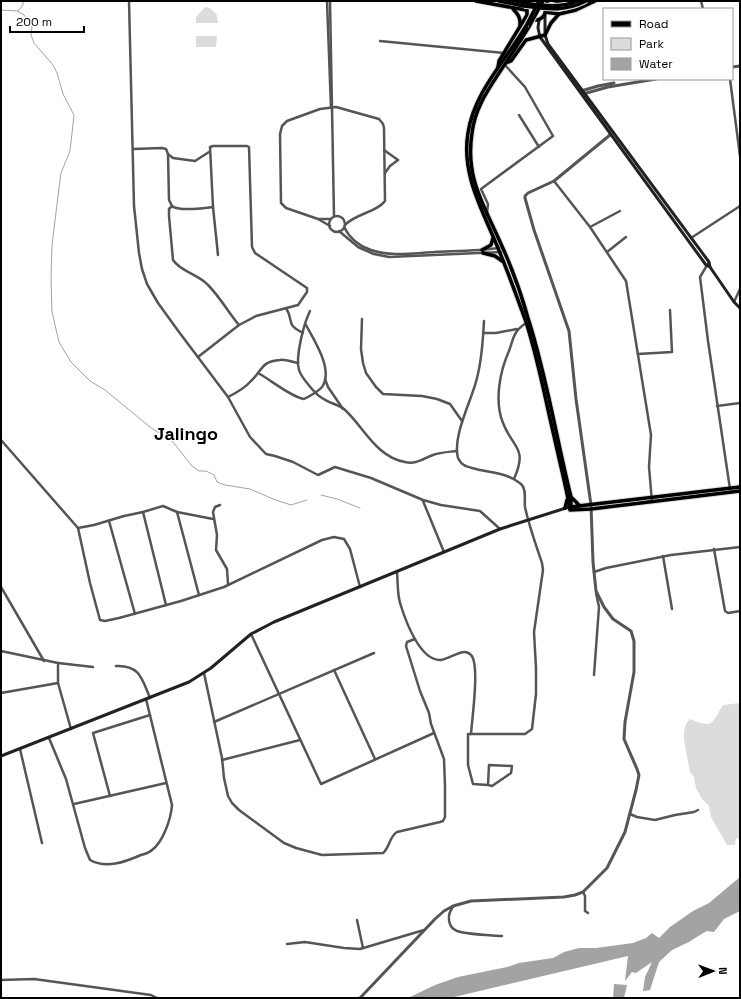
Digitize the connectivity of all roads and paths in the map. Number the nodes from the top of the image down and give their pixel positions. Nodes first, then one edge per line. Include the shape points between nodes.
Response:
1 (129, 1) edge
2 (327, 1) edge
3 (330, 1) edge
4 (476, 1) edge
5 (499, 1) edge
6 (516, 1) edge
7 (539, 1) edge
8 (548, 1) edge
9 (568, 1) edge
10 (578, 1) edge
11 (586, 1) edge
12 (595, 1) edge
13 (527, 4) edge
14 (544, 4) edge
15 (512, 8) junction
16 (545, 13) junction
17 (559, 14) junction
18 (527, 16) junction
19 (539, 20) junction
20 (528, 25) junction
21 (520, 28) junction
22 (545, 34) junction
23 (540, 37) junction
24 (380, 41) dead end
25 (504, 53) junction
26 (505, 64) junction
27 (498, 68) junction
28 (637, 80) edge
29 (649, 80) edge
30 (730, 80) edge
31 (582, 92) junction
32 (331, 107) junction
33 (519, 115) dead end
34 (610, 135) junction
35 (739, 136) edge
36 (538, 147) junction
37 (133, 149) junction
38 (384, 150) junction
39 (209, 152) junction
40 (168, 154) junction
41 (740, 156) edge
42 (385, 173) junction
43 (554, 181) junction
44 (172, 206) junction
45 (740, 206) edge
46 (213, 207) junction
47 (620, 211) dead end
48 (487, 214) junction
49 (334, 216) junction
50 (342, 218) junction
51 (351, 218) junction
52 (318, 219) junction
53 (331, 219) junction
54 (330, 226) junction
55 (344, 226) junction
56 (590, 227) junction
57 (339, 231) junction
58 (494, 237) junction
59 (626, 237) dead end
60 (691, 238) junction
61 (501, 250) junction
62 (483, 251) junction
63 (607, 252) junction
64 (218, 255) dead end
65 (504, 262) junction
66 (707, 264) junction
67 (740, 289) edge
68 (734, 302) junction
69 (286, 308) junction
70 (740, 308) edge
71 (670, 310) dead end
72 (310, 311) dead end
73 (362, 319) dead end
74 (484, 321) dead end
75 (526, 323) junction
76 (306, 324) junction
77 (239, 325) junction
78 (517, 329) junction
79 (303, 333) junction
80 (483, 333) junction
81 (638, 354) junction
82 (198, 357) junction
83 (298, 363) junction
84 (258, 373) junction
85 (325, 378) junction
86 (316, 392) junction
87 (228, 397) junction
88 (740, 403) edge
89 (717, 406) junction
90 (344, 409) junction
91 (463, 421) junction
92 (1, 440) edge
93 (458, 451) junction
94 (514, 479) junction
95 (740, 487) edge
96 (729, 490) junction
97 (740, 491) edge
98 (569, 497) junction
99 (423, 500) junction
100 (652, 500) junction
101 (220, 505) dead end
102 (580, 506) junction
103 (591, 507) junction
104 (571, 508) junction
105 (564, 509) junction
106 (143, 512) junction
107 (177, 512) junction
108 (213, 519) junction
109 (528, 519) junction
110 (109, 521) junction
111 (78, 528) junction
112 (500, 529) junction
113 (740, 546) edge
114 (714, 550) junction
115 (444, 552) junction
116 (663, 556) junction
117 (397, 572) junction
118 (594, 572) junction
119 (228, 584) junction
120 (1, 587) edge
121 (360, 587) junction
122 (596, 591) junction
123 (199, 595) junction
124 (166, 605) junction
125 (672, 609) dead end
126 (740, 610) edge
127 (135, 614) junction
128 (251, 634) junction
129 (415, 639) junction
130 (1, 651) edge
131 (374, 653) dead end
132 (44, 661) junction
133 (58, 663) junction
134 (93, 666) dead end
135 (116, 666) dead end
136 (334, 670) junction
137 (204, 673) junction
138 (594, 675) dead end
139 (58, 683) junction
140 (1, 693) edge
141 (279, 694) junction
142 (148, 698) junction
143 (150, 715) junction
144 (214, 722) junction
145 (71, 729) junction
146 (434, 733) junction
147 (471, 734) junction
148 (49, 738) junction
149 (300, 740) junction
150 (20, 749) junction
151 (1, 756) edge
152 (222, 760) junction
153 (375, 760) junction
154 (166, 782) junction
155 (488, 785) junction
156 (110, 796) junction
157 (74, 804) junction
158 (698, 810) dead end
159 (630, 814) junction
160 (42, 843) dead end
161 (583, 892) junction
162 (453, 906) junction
163 (588, 913) dead end
164 (357, 920) dead end
165 (426, 929) junction
166 (502, 936) dead end
167 (287, 944) dead end
168 (363, 948) junction
169 (1, 980) edge
170 (157, 998) edge
171 (360, 998) edge

1 - 37 street
2 - 32 street
3 - 32 street
4 - 15 main road
5 - 13 main road
6 - 13 main road
7 - 14 main road
7 - 20 main road, bridge
8 - 14 main road
9 - 14 main road
10 - 13 main road, bridge via 550,6
11 - 13 main road, bridge via 558,9
12 - 17 main road via 576,10
13 - 15 main road
13 - 18 main road
14 - 16 main road
14 - 20 main road, bridge
15 - 21 main road via 521,21
16 - 17 main road
16 - 19 main road
16 - 22 main road
17 - 22 main road
18 - 19 main road via 532,20
18 - 21 main road
19 - 23 main road
20 - 26 main road
20 - 27 main road
21 - 25 main road
22 - 23 main road
22 - 31 main road via 548,44
23 - 26 main road via 526,40 511,61
23 - 31 main road
24 - 25 street
25 - 27 main road
26 - 36 street via 525,87 553,136
26 - 48 main road via 478,108 471,140 473,177
27 - 58 main road via 475,107 468,134 467,151 472,186
28 - 31 street via 598,86
29 - 31 street
30 - 35 street
31 - 34 main road
31 - 60 main road
32 - 38 street via 381,121 384,128
32 - 49 street
32 - 52 street via 287,121 282,126 280,134 281,203 286,208
33 - 36 street
34 - 43 street
34 - 66 main road
35 - 41 street
36 - 48 street via 481,189 488,204
37 - 40 street via 162,148
37 - 82 street via 136,230 142,269 158,303
38 - 42 street
38 - 42 street via 398,160
39 - 40 street via 195,161 173,158
39 - 46 street
39 - 69 street via 213,146 249,147 252,248 255,253 307,288 298,305
40 - 44 street via 169,200
42 - 51 street via 383,203
43 - 56 street
43 - 103 street via 528,193 525,198 569,331
44 - 46 street via 178,209
44 - 77 street via 169,216 173,260 176,265 209,285
45 - 60 street
46 - 64 street
47 - 56 street
48 - 61 main road
49 - 50 street
49 - 53 street
50 - 51 street
50 - 55 street
51 - 55 street
52 - 53 street
52 - 54 street
53 - 54 street
54 - 57 street via 333,231
55 - 57 street
55 - 62 street via 349,237 360,245 383,253
56 - 63 street
57 - 62 street via 358,247 383,256
58 - 61 main road
58 - 62 main road via 491,245
59 - 63 street
60 - 66 main road
61 - 62 street
61 - 65 main road
61 - 98 main road via 516,281 537,347
62 - 65 main road
63 - 81 street via 626,281
65 - 75 main road
66 - 68 main road
66 - 89 street via 700,278
67 - 68 street
68 - 70 main road
69 - 77 street via 256,316
69 - 79 street via 290,314 291,325
71 - 81 street via 672,352
72 - 76 street
73 - 91 street via 362,363 376,387 383,394 438,399 450,404
74 - 80 street
75 - 78 street
75 - 98 main road
76 - 79 street
76 - 85 street via 324,363
77 - 82 street
78 - 80 street
78 - 94 street via 505,358 499,387 503,422 518,448 520,460
79 - 83 street
80 - 91 street via 482,359
81 - 100 street via 651,435 649,468
82 - 87 street
83 - 84 street via 280,360 269,362 260,368
83 - 86 street via 300,371
84 - 86 street via 297,398 304,399
84 - 87 street via 252,381
85 - 86 street via 322,387
85 - 90 street via 328,387
86 - 90 street via 322,398
87 - 99 street via 250,437 266,454 293,462 318,475 334,467 353,472
88 - 89 street
89 - 96 street
90 - 93 street via 380,450 392,458 406,463
91 - 93 street
92 - 111 street
93 - 94 street via 458,459 464,465
94 - 109 street via 523,486
95 - 96 main road
96 - 97 main road
96 - 100 main road
98 - 102 main road
98 - 104 main road
98 - 105 main road
99 - 112 street via 480,511
99 - 115 street
100 - 103 main road
101 - 108 street via 215,508
102 - 103 main road
102 - 104 main road
103 - 104 main road
103 - 118 street
104 - 105 main road
105 - 109 main road
106 - 107 street via 163,506
106 - 110 street
106 - 124 street
107 - 108 street
107 - 123 street
108 - 119 street via 217,535 216,550 227,569
109 - 112 main road
109 - 147 street via 543,570 534,632 536,694 532,729 525,734
110 - 111 street
110 - 127 street
111 - 127 street via 100,620
112 - 115 main road
113 - 114 street
114 - 116 street
114 - 126 street via 725,611 728,613
115 - 117 main road
116 - 118 street
116 - 125 street
117 - 121 main road
117 - 129 street via 400,606
118 - 122 street
119 - 121 street via 322,540 334,537 344,539 350,549
119 - 123 street
120 - 132 street
121 - 128 main road
122 - 138 street via 599,607
122 - 159 street via 613,619 631,631 634,641 634,672 624,735 638,772 638,784
123 - 124 street
124 - 127 street
128 - 137 main road
128 - 141 street
129 - 146 street via 407,642 406,646
129 - 147 street via 423,653 430,658 445,660 464,652 473,658 476,673
130 - 132 street
131 - 136 street
132 - 133 street
133 - 134 street
133 - 139 street
135 - 142 street via 132,668 138,672
136 - 141 street
136 - 153 street
137 - 142 main road via 185,684
137 - 144 street
139 - 140 street
139 - 145 street
141 - 144 street
141 - 149 street
142 - 143 street
142 - 145 main road
143 - 154 street
143 - 156 street via 93,733
144 - 152 street
145 - 148 main road
146 - 152 street via 444,759 445,817 440,822 397,832 392,836 386,851 379,853 322,855 284,843 232,804 228,796
146 - 153 street
147 - 155 street via 468,734 468,765 472,784
148 - 150 main road
148 - 157 street
149 - 152 street
149 - 153 street via 321,784
150 - 151 main road
150 - 160 street
154 - 156 street
154 - 157 street via 172,805 167,826 152,850 123,863 102,864 90,860
155 - 155 street via 489,765 512,766 511,773 492,786
156 - 157 street
158 - 159 street via 655,820
159 - 161 street via 613,858 600,876
161 - 162 street via 564,897 470,901
161 - 163 street via 585,911
162 - 165 street
162 - 166 street via 448,917 450,925 456,930
164 - 168 street
165 - 168 street
165 - 171 street
167 - 168 street via 305,942
169 - 170 street via 34,979 151,995

